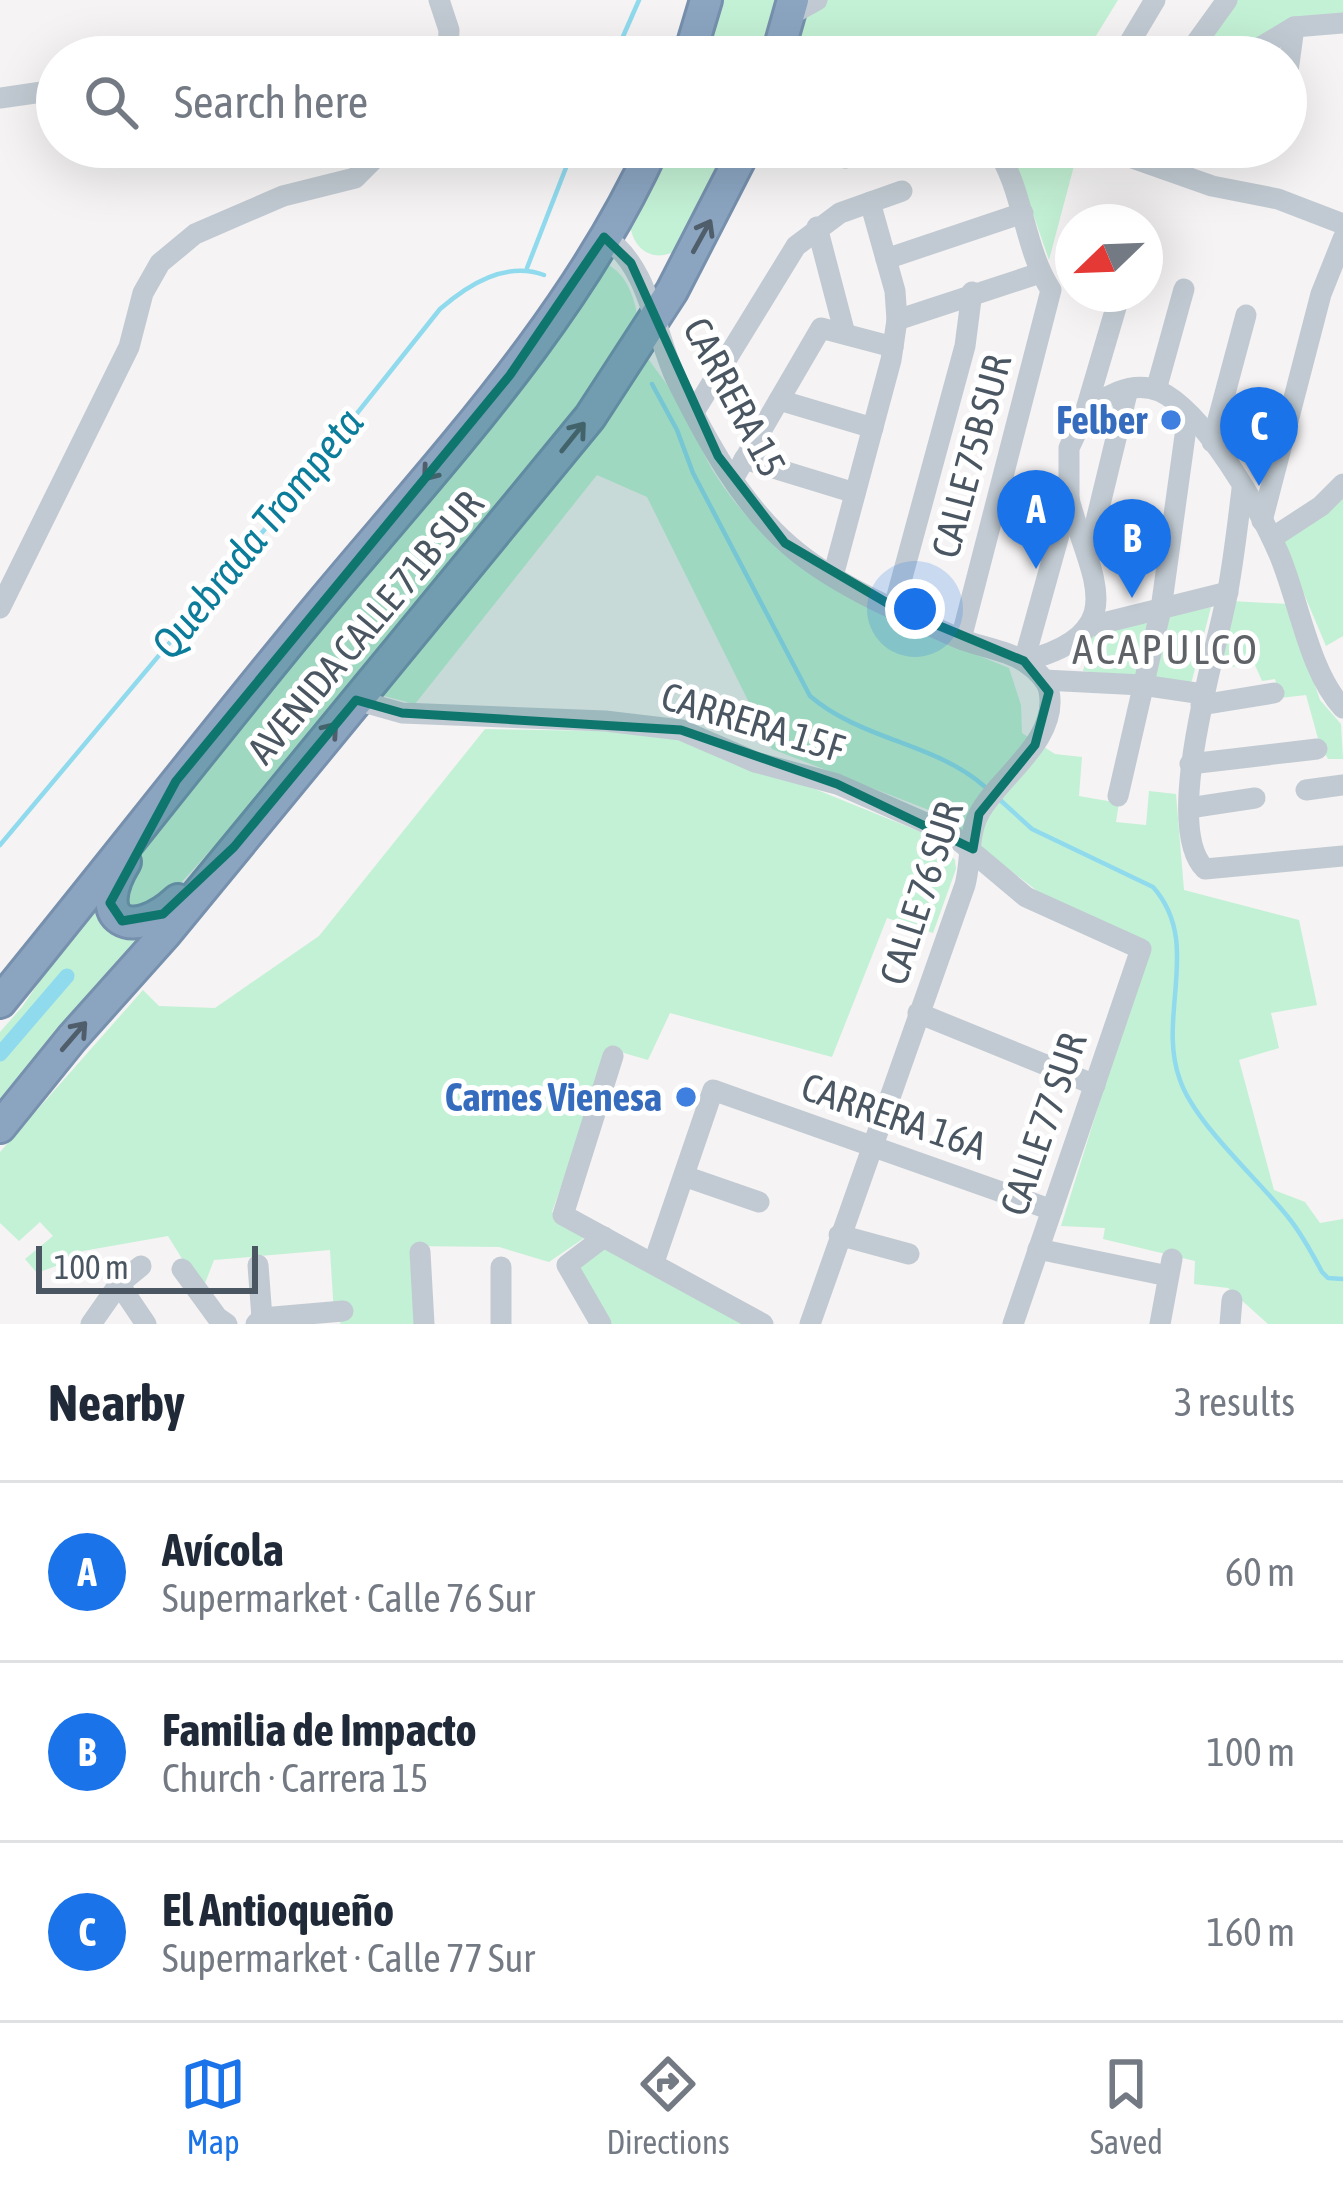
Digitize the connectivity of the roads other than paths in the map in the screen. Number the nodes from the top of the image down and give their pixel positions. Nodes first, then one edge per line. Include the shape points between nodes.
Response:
1 (439, 0) edge
2 (706, 0) edge
3 (817, 0) edge
4 (1155, 0) edge
5 (1227, 0) edge
6 (790, 8) edge
7 (1343, 23) edge
8 (1294, 27) junction
9 (449, 36) edge
10 (695, 36) edge
11 (1134, 36) edge
12 (1201, 36) edge
13 (1279, 36) edge
14 (1293, 36) edge
15 (36, 93) edge
16 (0, 98) edge
17 (365, 168) edge
18 (642, 168) edge
19 (736, 168) edge
20 (1004, 168) edge
21 (1168, 168) edge
22 (902, 191) dead end
23 (870, 202) junction
24 (1022, 213) junction
25 (1343, 224) edge
26 (817, 227) junction
27 (604, 237) junction
28 (1343, 239) edge
29 (886, 259) junction
30 (1045, 281) junction
31 (1184, 289) dead end
32 (972, 292) junction
33 (1115, 312) edge
34 (1246, 315) dead end
35 (897, 320) junction
36 (653, 323) junction
37 (845, 334) junction
38 (893, 347) junction
39 (1128, 389) junction
40 (1156, 390) junction
41 (779, 400) junction
42 (694, 412) junction
43 (1188, 414) junction
44 (1084, 416) junction
45 (873, 428) junction
46 (1212, 442) junction
47 (744, 459) junction
48 (733, 479) junction
49 (1343, 484) edge
50 (1243, 489) junction
51 (855, 493) junction
52 (1069, 499) junction
53 (1267, 530) junction
54 (1089, 550) junction
55 (832, 576) junction
56 (1228, 592) junction
57 (894, 607) junction
58 (0, 608) edge
59 (1161, 609) junction
60 (1087, 627) junction
61 (961, 639) junction
62 (1024, 661) junction
63 (1044, 680) junction
64 (1142, 685) junction
65 (1274, 693) dead end
66 (356, 700) junction
67 (1202, 700) junction
68 (1343, 709) edge
69 (1317, 749) dead end
70 (1190, 764) junction
71 (176, 781) junction
72 (1343, 785) edge
73 (1306, 790) dead end
74 (1118, 796) dead end
75 (1255, 798) dead end
76 (1190, 808) junction
77 (234, 847) junction
78 (973, 849) junction
79 (1343, 856) edge
80 (1141, 949) joint
81 (0, 1002) edge
82 (918, 1013) junction
83 (613, 1056) dead end
84 (1095, 1084) junction
85 (0, 1126) edge
86 (871, 1146) junction
87 (684, 1176) junction
88 (759, 1202) dead end
89 (1052, 1210) junction
90 (839, 1235) junction
91 (604, 1237) junction
92 (1038, 1249) junction
93 (420, 1252) dead end
94 (909, 1254) dead end
95 (654, 1262) junction
96 (259, 1265) dead end
97 (141, 1266) dead end
98 (501, 1267) dead end
99 (182, 1269) dead end
100 (119, 1284) junction
101 (1232, 1300) dead end
102 (343, 1311) dead end
103 (259, 1321) edge
104 (218, 1322) edge
105 (92, 1324) edge
106 (146, 1324) edge
107 (424, 1324) edge
108 (501, 1324) edge
109 (601, 1324) edge
110 (763, 1324) edge
111 (810, 1324) edge
112 (1013, 1324) edge
113 (1160, 1324) edge
114 (1230, 1324) edge

1 - 9 street
2 - 10 highway
3 - 6 street
4 - 11 street
5 - 12 street
7 - 8 street
8 - 13 street
8 - 14 street
15 - 16 street
17 - 58 street via 195,235 160,263 129,347
18 - 27 highway, AVENIDA CALLE 71B SUR
36 -> 19 highway, AVENIDA CALLE 71B SUR
20 - 24 street
21 - 25 street
22 - 23 street
23 - 26 street
23 - 29 street
24 - 29 street
24 - 30 street
26 - 37 street
26 - 42 street via 788,256
27 - 36 street, CARRERA 15 via 632,263
27 -> 71 highway, AVENIDA CALLE 71B SUR via 510,375
28 - 53 street via 1321,294
29 - 35 street
30 - 32 street
30 - 61 street, CALLE 75B SUR
31 - 40 street
32 - 35 street
32 - 57 street via 965,346
33 - 44 street
34 - 46 street
35 - 38 street
36 - 42 street, CARRERA 15
66 -> 36 highway, AVENIDA CALLE 71B SUR via 590,417
37 - 38 street
37 - 41 street via 821,328
38 - 45 street
39 - 40 street
39 - 44 street
39 - 54 street
40 - 43 street
41 - 45 street
41 - 47 street
42 - 48 street, CARRERA 15
43 - 46 street
43 - 59 street
44 - 52 street via 1069,448
45 - 51 street
46 - 50 street
47 - 48 street
47 - 51 street
48 - 55 street, CARRERA 15 via 785,543
49 - 53 street via 1321,506
50 - 53 street
50 - 56 street
51 - 55 street
52 - 54 street
52 - 62 street
53 - 68 street via 1325,685
54 - 60 street via 1096,590
55 - 57 street, CARRERA 15
56 - 59 street
56 - 67 street
57 - 61 street, CARRERA 15
59 - 60 street
59 - 64 street
60 - 62 street via 1054,653
61 - 62 street, CARRERA 15
62 - 63 street
63 - 64 street
63 - 78 street, CALLE 76 SUR via 1048,713 1035,745 979,814
64 - 67 street
64 - 74 street
65 - 67 street
77 -> 66 highway, AVENIDA CALLE 71B SUR
66 - 78 street, CARRERA 15F via 402,713 509,710 681,730 755,762 837,784
67 - 70 street
69 - 70 street
70 - 76 street
71 - 77 highway via 113,882 116,916 136,925 156,919
71 - 81 highway, AVENIDA CALLE 71B SUR
72 - 73 street
75 - 76 street
76 - 79 street via 1196,861 1204,869
85 -> 77 highway, AVENIDA CALLE 71B SUR
78 - 80 street, CARRERA 15F via 1026,897
78 - 82 street, CALLE 76 SUR
80 - 84 street, CALLE 77 SUR
82 - 84 street
82 - 86 street, CALLE 76 SUR
83 - 91 street via 562,1215
84 - 89 street, CALLE 77 SUR
86 - 87 street, CARRERA 16A via 713,1090
86 - 89 street, CARRERA 16A
86 - 90 street, CALLE 76 SUR
87 - 88 street
87 - 95 street
89 - 92 street, CALLE 77 SUR
90 - 94 street
90 - 111 street, CALLE 76 SUR
91 - 95 street
91 - 109 street via 567,1265
92 - 112 street, CALLE 77 SUR
92 - 113 street via 1170,1268
93 - 107 street
95 - 110 street
96 - 103 street
97 - 100 street
98 - 108 street
99 - 104 street
100 - 105 street
100 - 106 street
101 - 114 street
102 - 103 street

